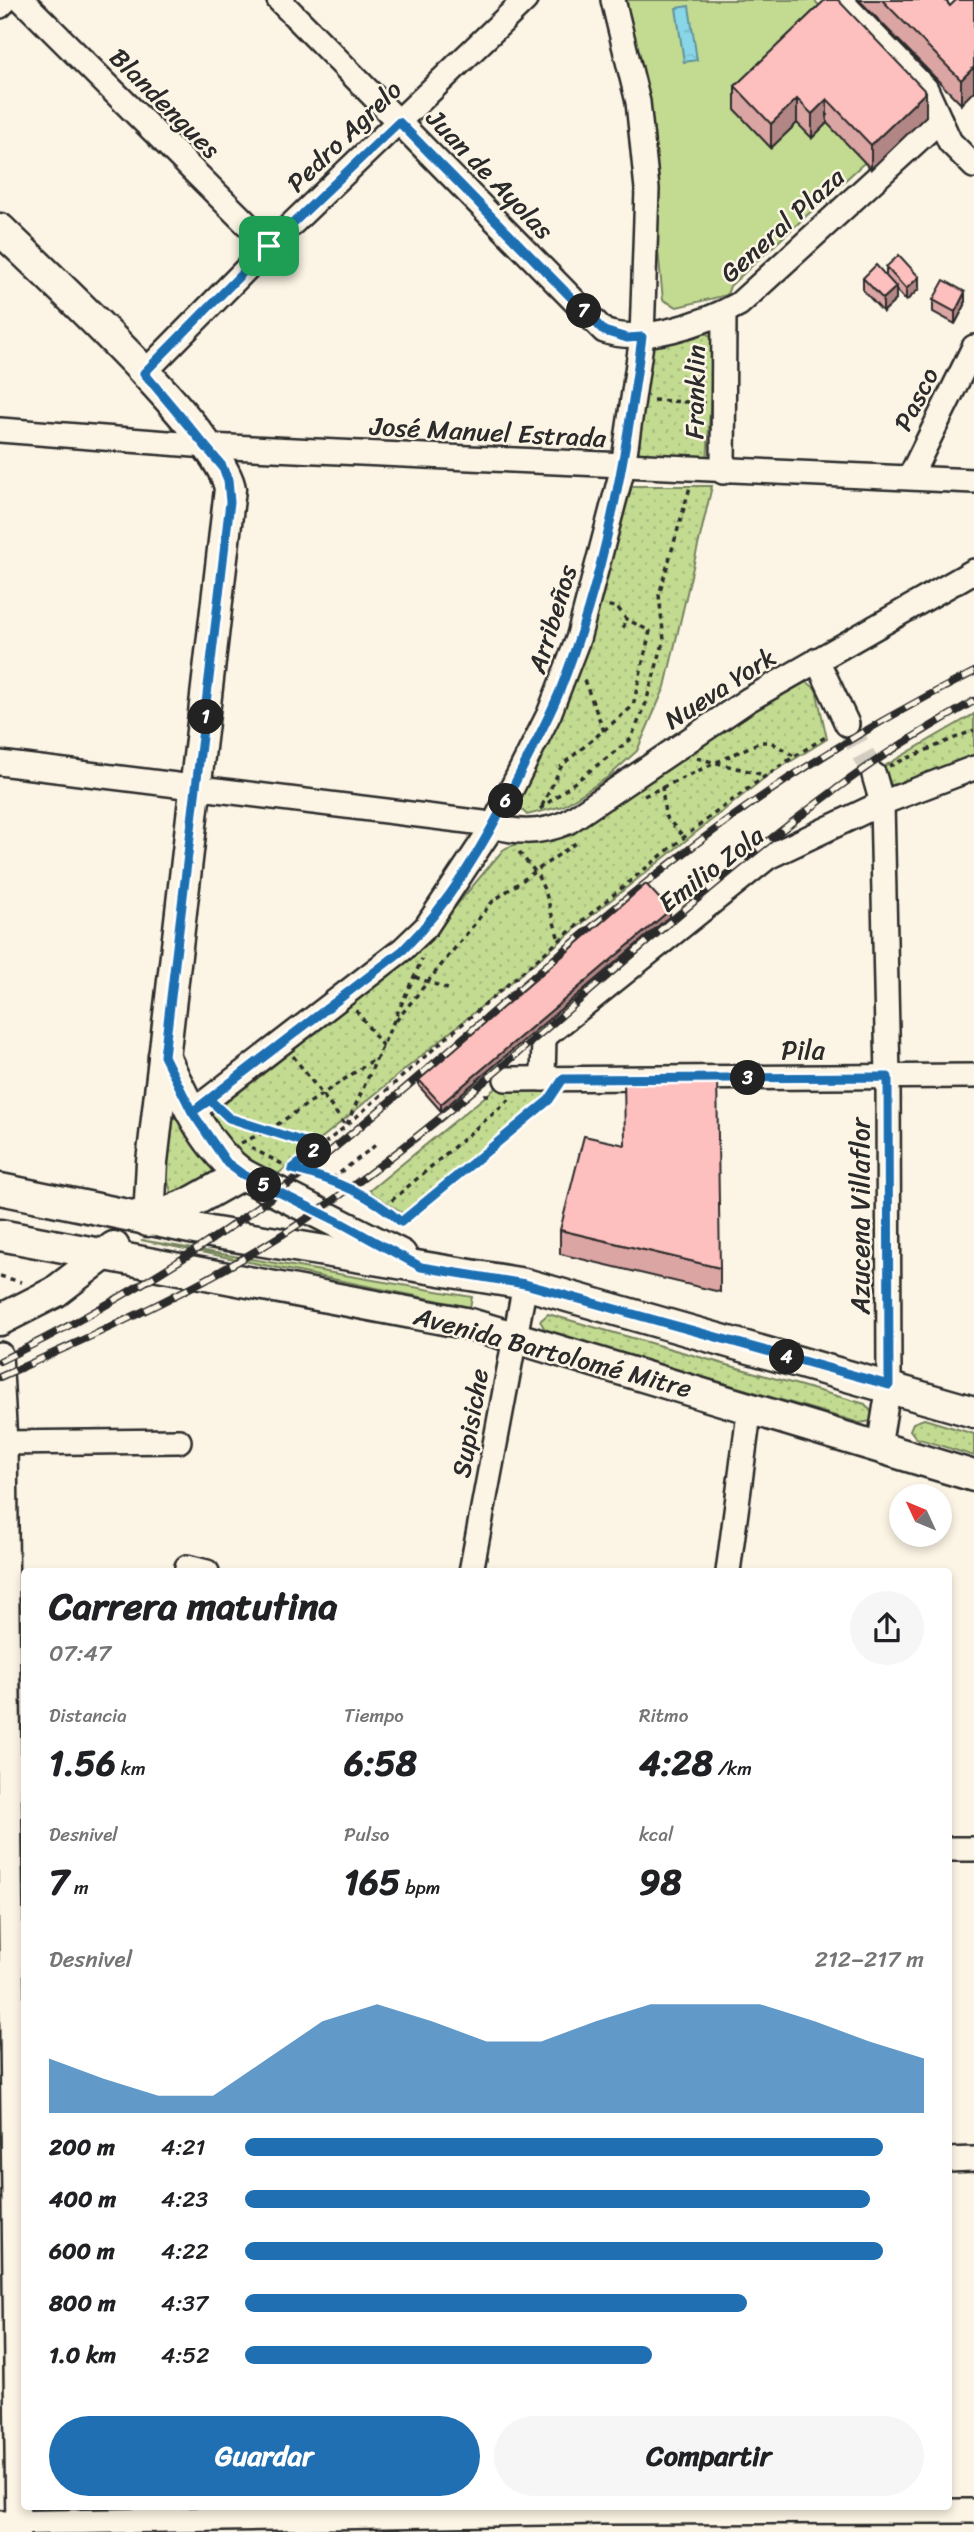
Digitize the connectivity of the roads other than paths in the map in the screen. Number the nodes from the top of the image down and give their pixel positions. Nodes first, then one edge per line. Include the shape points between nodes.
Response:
1 (6, 0) edge
2 (22, 0) edge
3 (279, 0) edge
4 (525, 0) edge
5 (614, 0) edge
6 (840, 0) edge
7 (0, 6) edge
8 (940, 120) junction
9 (399, 122) junction
10 (974, 166) edge
11 (0, 229) edge
12 (269, 246) junction
13 (724, 312) junction
14 (642, 337) junction
15 (974, 347) edge
16 (144, 373) junction
17 (0, 430) edge
18 (207, 446) junction
19 (624, 467) junction
20 (723, 472) junction
21 (910, 477) junction
22 (974, 481) edge
23 (974, 571) edge
24 (817, 660) junction
25 (848, 724) tunnel mouth
26 (0, 762) edge
27 (974, 768) edge
28 (874, 775) tunnel mouth
29 (198, 785) junction
30 (882, 803) junction
31 (503, 829) junction
32 (164, 1056) junction
33 (974, 1076) edge
34 (888, 1077) junction
35 (553, 1079) junction
36 (511, 1087) road end
37 (201, 1106) junction
38 (242, 1174) junction
39 (0, 1189) edge
40 (149, 1220) junction
41 (0, 1235) edge
42 (104, 1254) junction
43 (421, 1267) junction
44 (525, 1284) junction
45 (0, 1297) edge
46 (0, 1320) edge
47 (515, 1336) junction
48 (0, 1354) edge
49 (889, 1385) junction
50 (750, 1406) junction
51 (974, 1412) edge
52 (179, 1441) dead end
53 (2, 1442) edge
54 (879, 1447) junction
55 (974, 1476) edge
56 (472, 1568) edge
57 (729, 1568) edge
58 (10, 1806) edge
59 (952, 1849) edge
60 (974, 1849) edge
61 (952, 2160) edge
62 (974, 2160) edge
63 (12, 2164) edge
64 (865, 2510) edge
65 (922, 2510) edge
66 (974, 2511) edge
67 (602, 2517) edge
68 (292, 2518) edge
69 (783, 2523) edge
70 (182, 2525) edge
71 (12, 2526) edge

1 - 7 street
2 - 12 street, Blandengues
3 - 9 street, Juan de Ayolas
4 - 9 street, Pedro Agrelo
5 - 14 street, Arribeños via 632,72 647,189
6 - 8 street via 926,89
8 - 10 street via 950,142
8 - 13 street, General Plaza
9 - 12 street, Pedro Agrelo
9 - 14 street, Juan de Ayolas via 604,331
11 - 16 main road
12 - 16 street, Pedro Agrelo
13 - 14 street, General Plaza
13 - 20 street, Franklin
14 - 19 street, Arribeños
15 - 21 street, Pasco
16 - 18 main road
17 - 18 street, José Manuel Estrada
18 - 19 street, José Manuel Estrada
18 - 29 main road via 228,480 230,502
19 - 20 street, José Manuel Estrada
19 - 31 street, Arribeños via 567,671
20 - 21 street, José Manuel Estrada
21 - 22 street, José Manuel Estrada
23 - 24 street, Nueva York
24 - 25 street
24 - 31 street, Nueva York via 739,705 568,822 551,829
26 - 29 street, Nueva York
27 - 30 street, Emilio Zola
28 - 30 street, Azucena Villaflor
29 - 31 street, Nueva York
29 - 32 main road
30 - 34 street, Azucena Villaflor
30 - 35 street, Emilio Zola via 768,857 544,1037
31 - 37 street, Arribeños via 403,950
32 - 37 main road
32 - 40 main road
33 - 34 street, Pila
34 - 35 street, Pila
34 - 49 street, Azucena Villaflor
35 - 36 street, Pila
37 - 38 main road via 227,1163
38 - 40 main road
38 - 43 main road
39 - 40 main road, Avenida Bartolomé Mitre
40 - 42 main road
40 - 43 main road, Avenida Bartolomé Mitre
41 - 42 main road, Avenida Bartolomé Mitre
42 - 45 main road
42 - 46 main road via 55,1292
42 - 47 main road, Avenida Bartolomé Mitre
43 - 44 main road, Avenida Bartolomé Mitre
44 - 47 street, Supisiche
44 - 49 main road, Avenida Bartolomé Mitre
47 - 50 main road, Avenida Bartolomé Mitre
47 - 56 street, Supisiche
48 - 53 street
49 - 51 main road, Avenida Bartolomé Mitre
49 - 54 street, Azucena Villaflor
50 - 54 main road, Avenida Bartolomé Mitre
50 - 57 street
52 - 53 street
53 - 58 street
54 - 55 main road, Avenida Bartolomé Mitre
58 - 63 street
59 - 60 street
61 - 62 street
63 - 71 street
64 - 69 street
65 - 66 street
67 - 68 street
67 - 69 street
68 - 70 street
70 - 71 street

